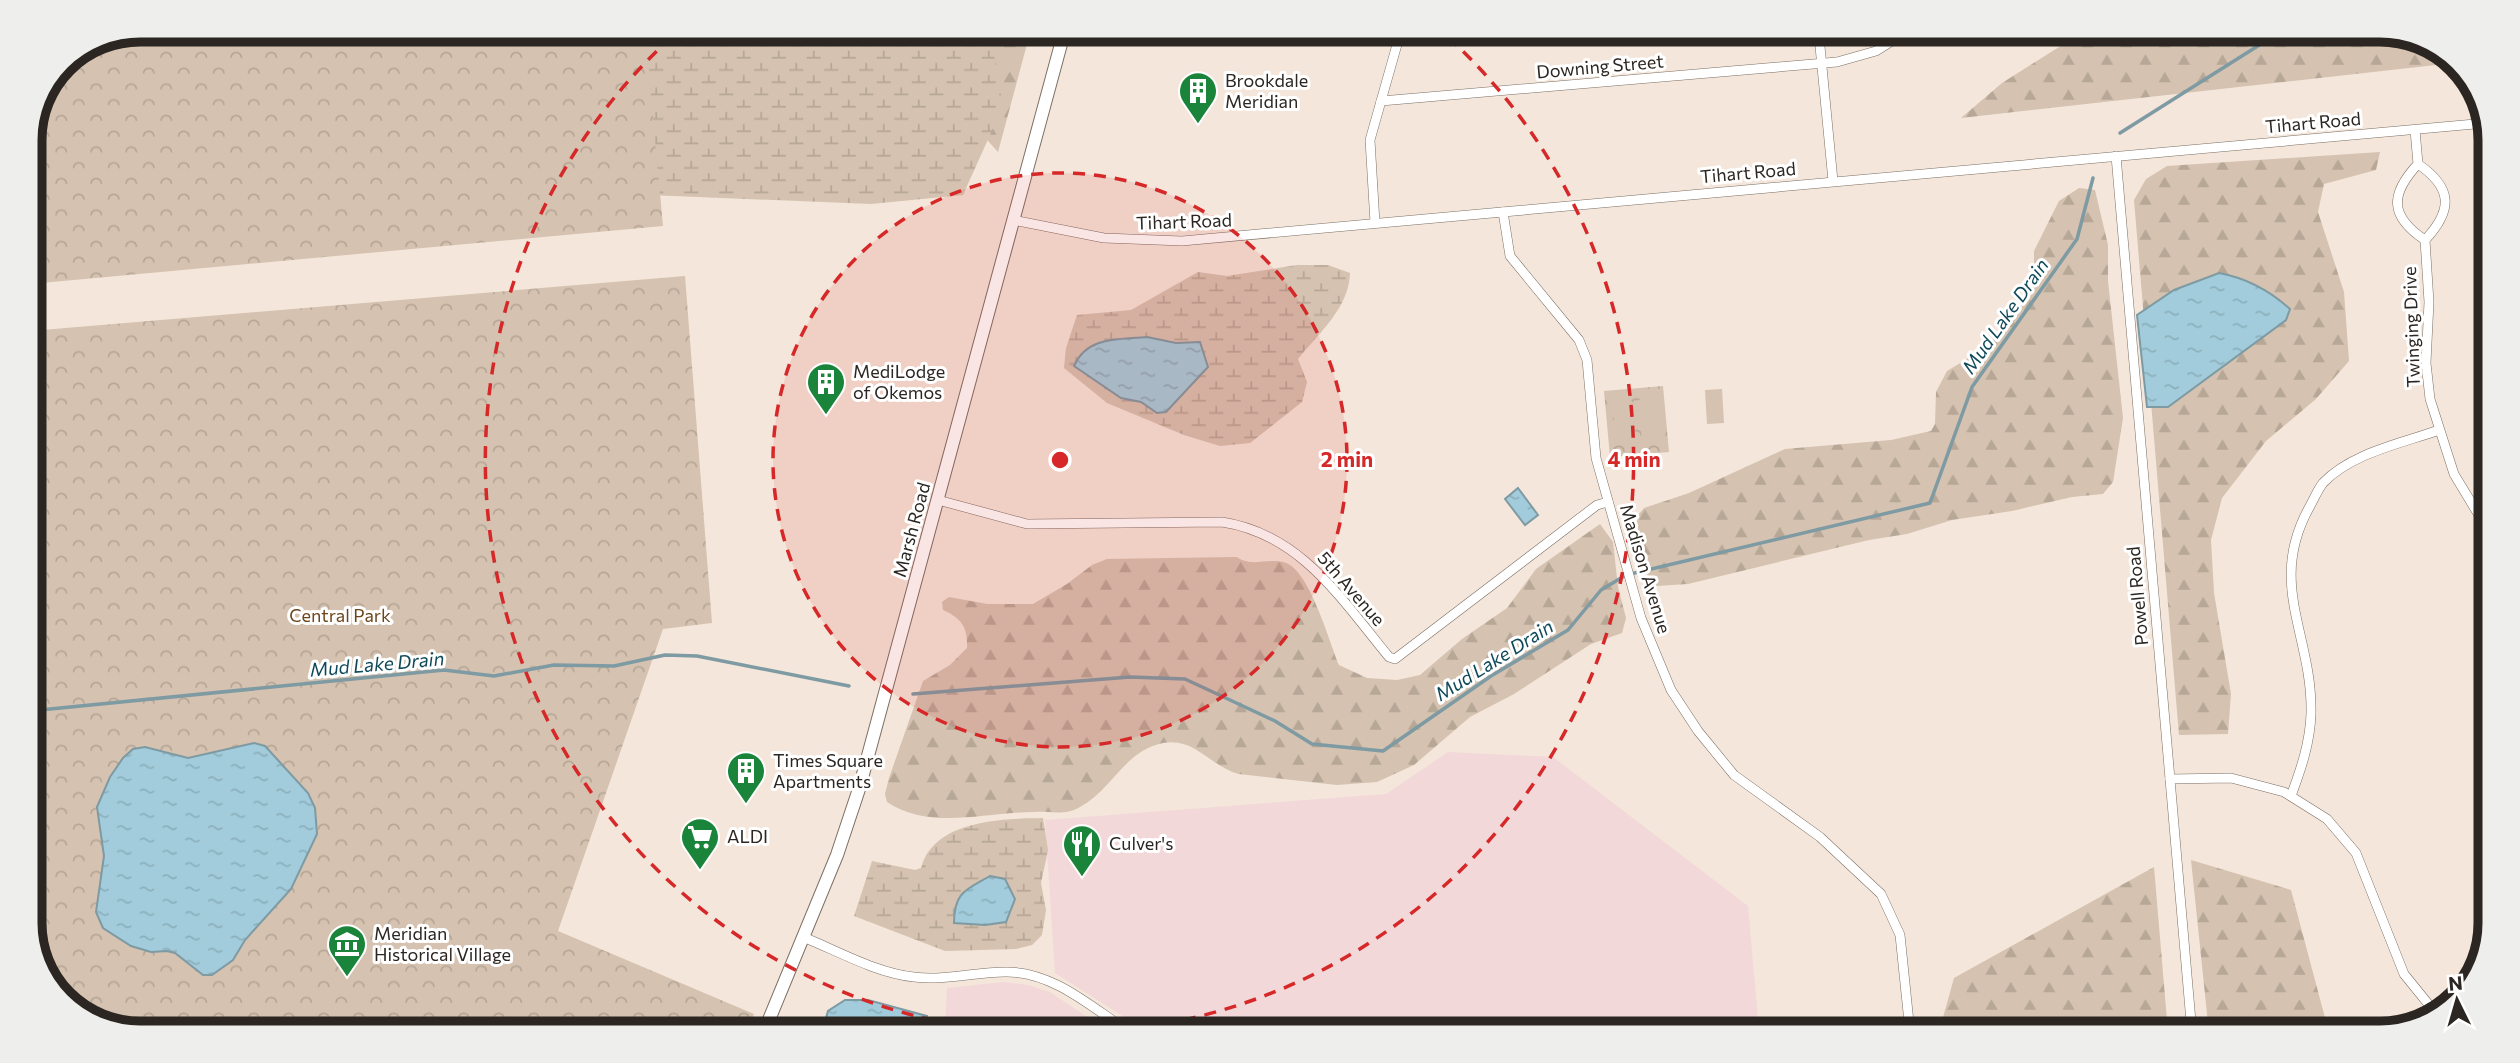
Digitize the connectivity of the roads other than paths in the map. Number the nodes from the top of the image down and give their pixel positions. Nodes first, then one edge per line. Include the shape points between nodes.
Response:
1 (1062, 42) edge
2 (1398, 42) edge
3 (1820, 42) edge
4 (1890, 42) edge
5 (1822, 64) junction
6 (1381, 102) junction
7 (2476, 124) edge
8 (2415, 130) junction
9 (2116, 156) junction
10 (2418, 164) junction
11 (1833, 181) junction
12 (1503, 212) junction
13 (1013, 220) junction
14 (1375, 223) junction
15 (2425, 240) junction
16 (2440, 430) junction
17 (938, 500) junction
18 (1608, 502) junction
19 (2478, 514) edge
20 (2170, 779) junction
21 (2291, 796) junction
22 (803, 937) junction
23 (2422, 996) edge
24 (768, 1021) edge
25 (1113, 1021) edge
26 (1909, 1021) edge
27 (2191, 1021) edge

1 - 13 main road, Marsh Road
2 - 6 street
3 - 5 street
4 - 5 street, Downing Street via 1865,56
5 - 6 street, Downing Street
5 - 11 street
6 - 14 street via 1370,149
7 - 8 street, Tihart Road
8 - 9 street, Tihart Road
8 - 10 street
9 - 11 street, Tihart Road
9 - 20 street, Powell Road
10 - 15 street via 2440,182 2445,204 2443,218
10 - 15 street via 2399,188 2397,204 2402,219
11 - 12 street, Tihart Road
12 - 14 street, Tihart Road
12 - 18 street, Madison Avenue via 1510,256 1579,340 1587,360 1596,458
13 - 14 street, Tihart Road via 1104,238 1155,241
13 - 17 main road, Marsh Road
15 - 16 street, Twinging Drive via 2426,363
16 - 19 street, Twinging Drive via 2454,474
16 - 21 street via 2355,461 2323,483 2303,519 2289,571 2291,599 2308,664 2311,714 2305,759
17 - 18 street, 5th Avenue via 1027,524 1222,522 1250,527 1301,555 1395,659 1597,505
17 - 22 main road, Marsh Road via 859,789
18 - 26 street, Madison Avenue via 1653,650 1671,690 1716,754 1755,793 1820,837 1887,904 1902,947
20 - 21 street via 2231,778
20 - 27 street, Powell Road
21 - 23 street via 2326,819 2356,853 2404,974
22 - 24 main road, Marsh Road
22 - 25 street via 914,977 1034,975 1057,984

